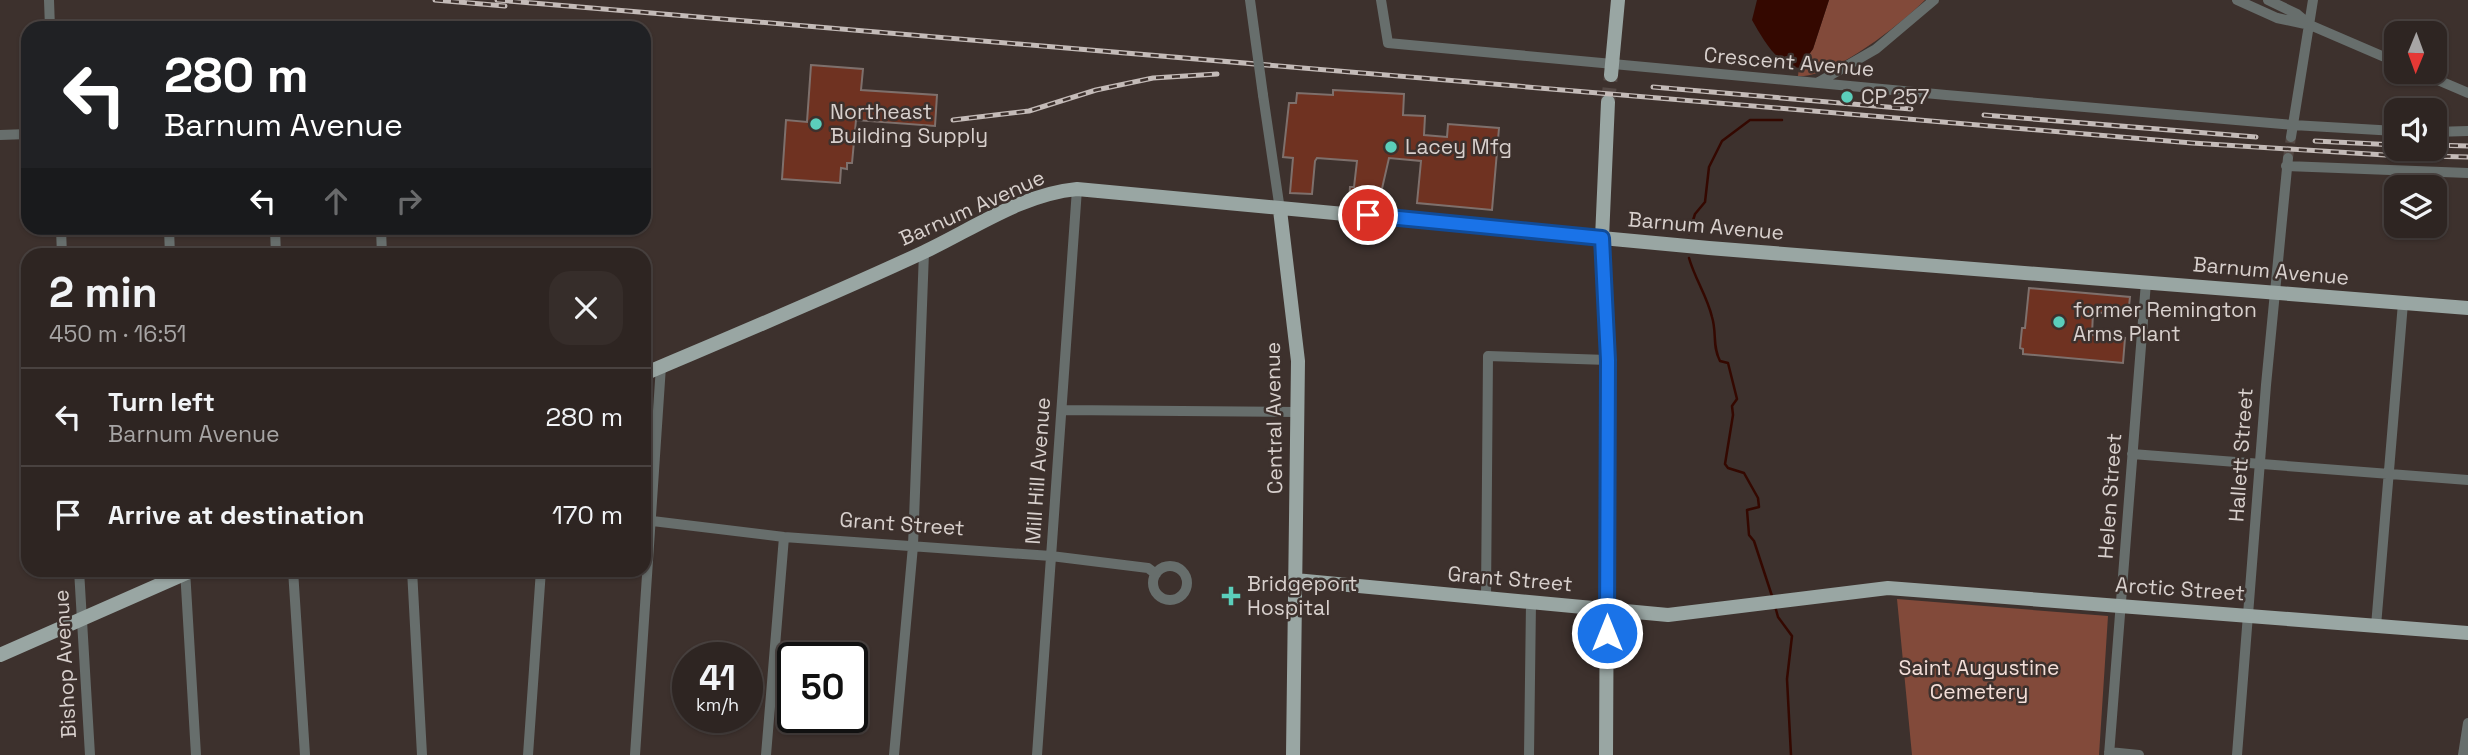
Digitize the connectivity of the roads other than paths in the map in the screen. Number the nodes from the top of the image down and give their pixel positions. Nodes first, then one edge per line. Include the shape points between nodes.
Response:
1 (49, 0) edge
2 (1250, 0) edge
3 (1381, 0) edge
4 (1618, 0) edge
5 (1934, 0) edge
6 (2237, 0) edge
7 (2268, 0) edge
8 (2313, 0) edge
9 (50, 21) edge
10 (2310, 25) junction
11 (2384, 57) edge
12 (1612, 70) junction
13 (1815, 83) junction
14 (2447, 84) edge
15 (2468, 93) edge
16 (1608, 102) tunnel mouth
17 (2293, 125) junction
18 (2384, 130) edge
19 (2468, 131) edge
20 (2447, 132) edge
21 (21, 134) edge
22 (0, 135) edge
23 (2291, 137) tunnel mouth
24 (2468, 173) edge
25 (1077, 189) junction
26 (1280, 210) junction
27 (1602, 238) junction
28 (924, 252) junction
29 (2146, 282) junction
30 (2274, 292) junction
31 (2403, 303) junction
32 (2468, 308) edge
33 (1608, 360) junction
34 (662, 366) junction
35 (651, 371) edge
36 (1062, 410) junction
37 (1297, 412) junction
38 (2132, 454) junction
39 (2260, 463) junction
40 (2388, 473) junction
41 (2468, 480) edge
42 (651, 487) edge
43 (651, 520) edge
44 (784, 537) junction
45 (913, 546) junction
46 (1051, 556) junction
47 (1156, 574) dead end
48 (79, 577) edge
49 (177, 577) edge
50 (188, 577) edge
51 (293, 577) edge
52 (412, 577) edge
53 (541, 577) edge
54 (645, 577) edge
55 (1295, 580) junction
56 (1888, 588) joint
57 (1486, 598) junction
58 (1531, 602) junction
59 (2121, 606) junction
60 (1607, 608) junction
61 (2249, 616) junction
62 (82, 619) junction
63 (2376, 626) junction
64 (2468, 633) edge
65 (0, 655) edge
66 (2468, 723) edge
67 (2109, 754) edge
68 (90, 755) edge
69 (196, 755) edge
70 (305, 755) edge
71 (422, 755) edge
72 (528, 755) edge
73 (635, 755) edge
74 (766, 755) edge
75 (894, 755) edge
76 (1037, 755) edge
77 (1293, 755) edge
78 (1303, 755) edge
79 (1529, 755) edge
80 (1606, 755) edge
81 (2139, 755) edge
82 (2237, 755) edge
83 (2463, 755) edge

1 - 9 street
2 - 26 street, Central Avenue, bridge
3 - 12 street, Crescent Avenue via 1388,43
4 - 12 main road
5 - 13 street via 1876,49
6 - 10 street via 2277,18
7 - 10 street
8 - 10 street
10 - 11 street
10 - 17 street
12 - 13 street, Crescent Avenue
13 - 17 street, Crescent Avenue
14 - 15 street
16 - 27 main road
17 - 18 street, Crescent Avenue
17 - 23 street
19 - 20 street
21 - 22 street
24 - 30 street, Hallett Street via 2287,162
25 - 26 main road, Barnum Avenue
25 - 28 main road, Barnum Avenue via 1038,198
25 - 36 street, Mill Hill Avenue
26 - 27 main road, Barnum Avenue
26 - 37 main road, Central Avenue via 1298,361
27 - 29 main road, Barnum Avenue
27 - 33 main road
28 - 34 main road, Barnum Avenue
28 - 45 street
29 - 30 main road, Barnum Avenue
29 - 38 street, Helen Street
30 - 31 main road, Barnum Avenue
30 - 39 street, Hallett Street
31 - 32 main road, Barnum Avenue
31 - 40 street
33 - 57 street via 1488,356
33 - 60 main road
34 - 35 main road, Barnum Avenue
34 - 42 street
36 - 37 street
36 - 46 street, Mill Hill Avenue
37 - 55 main road, Central Avenue
38 - 39 street
38 - 59 street, Helen Street
39 - 40 street
39 - 61 street, Hallett Street
40 - 41 street
40 - 63 street
43 - 44 street, Grant Street
44 - 45 street, Grant Street
44 - 74 street
45 - 46 street, Grant Street
45 - 75 street
46 - 47 street, Grant Street via 1148,568
46 - 76 street, Mill Hill Avenue
48 - 62 street, Bishop Avenue
49 - 62 main road
50 - 69 street
51 - 70 street
52 - 71 street
53 - 72 street
54 - 73 street
55 - 57 main road, Grant Street
55 - 77 main road, Central Avenue
56 - 59 main road, Arctic Street
56 - 60 main road, Grant Street via 1668,615
57 - 58 main road, Grant Street
58 - 60 main road, Grant Street
58 - 79 street
59 - 61 main road, Arctic Street
59 - 67 street, Helen Street
60 - 80 main road
61 - 63 main road, Arctic Street
61 - 82 street, Hallett Street
62 - 65 main road
62 - 68 street, Bishop Avenue
63 - 64 main road, Arctic Street
66 - 83 street
67 - 81 street
77 - 78 street

